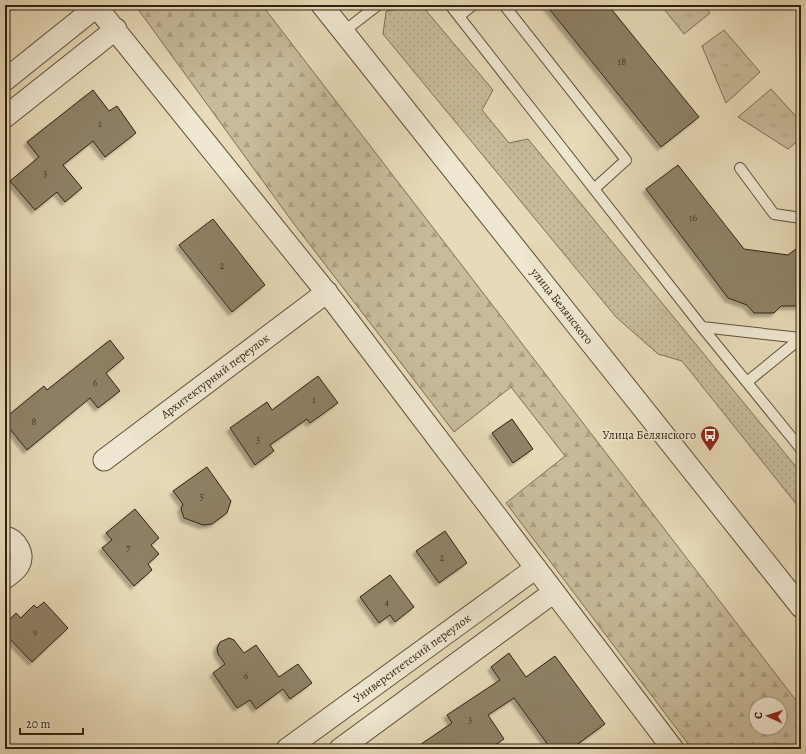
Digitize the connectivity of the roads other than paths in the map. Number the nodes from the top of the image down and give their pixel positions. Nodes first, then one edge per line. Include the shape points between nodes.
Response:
1 (322, 5) edge
2 (378, 5) edge
3 (450, 5) edge
4 (473, 5) edge
5 (504, 5) edge
6 (96, 6) edge
7 (459, 16) junction
8 (116, 29) junction
9 (343, 32) junction
10 (5, 80) edge
11 (5, 117) edge
12 (740, 168) dead end
13 (594, 189) junction
14 (801, 218) edge
15 (327, 292) junction
16 (702, 327) junction
17 (801, 338) edge
18 (747, 382) junction
19 (801, 449) edge
20 (104, 460) dead end
21 (5, 537) edge
22 (536, 568) junction
23 (5, 578) edge
24 (554, 592) junction
25 (801, 607) edge
26 (287, 749) edge
27 (340, 749) edge
28 (673, 749) edge

1 - 9 street, улица Белянского
2 - 9 lane
3 - 7 lane
4 - 7 lane
5 - 13 lane via 626,160
6 - 8 street
6 - 10 street
7 - 13 lane
8 - 11 street
8 - 15 street
9 - 25 street, улица Белянского
12 - 14 lane via 774,214
13 - 16 lane
15 - 20 street, Архитектурный переулок
15 - 22 street
16 - 17 lane
16 - 18 lane
17 - 18 lane
18 - 19 lane
21 - 23 street via 15,543 21,554 19,565
22 - 24 street
22 - 26 street, Университетский переулок
24 - 27 street
24 - 28 street

